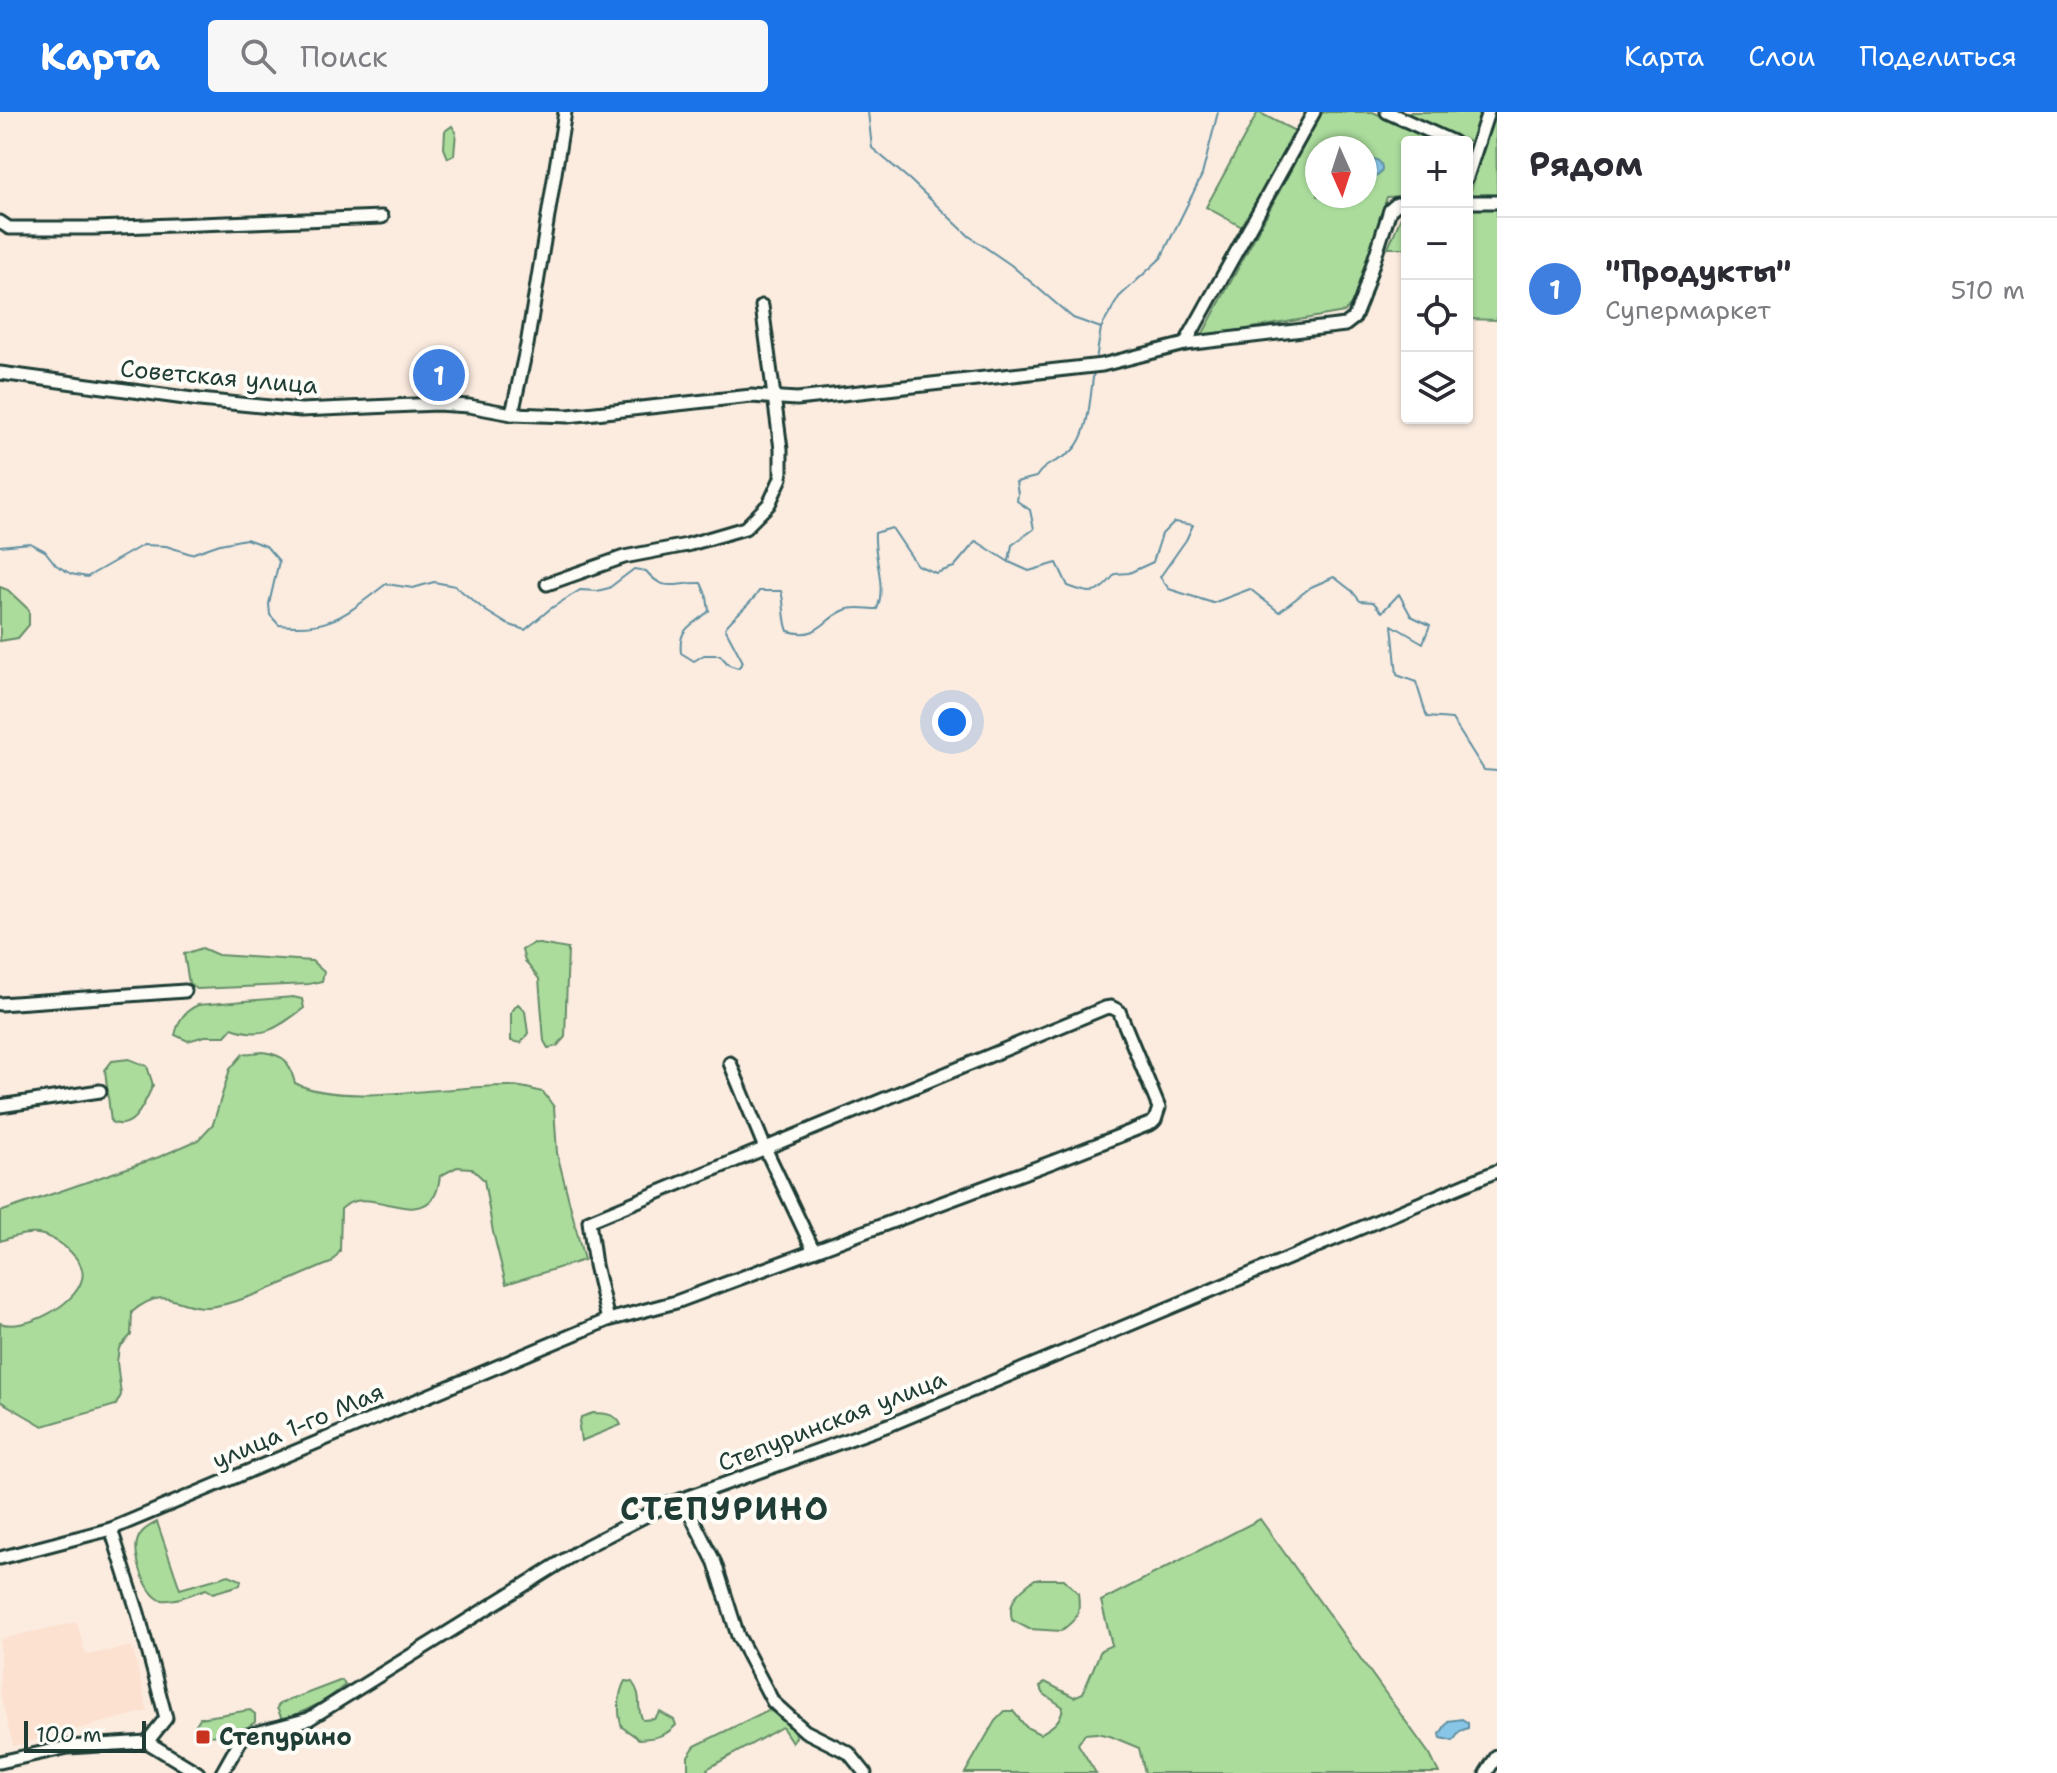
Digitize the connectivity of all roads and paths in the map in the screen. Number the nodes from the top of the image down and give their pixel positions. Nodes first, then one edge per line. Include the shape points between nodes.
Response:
1 (565, 112) edge
2 (1314, 112) edge
3 (1387, 112) edge
4 (1488, 112) edge
5 (1440, 136) edge
6 (1473, 146) edge
7 (1473, 202) edge
8 (1497, 202) edge
9 (1401, 204) edge
10 (382, 217) dead end
11 (0, 222) edge
12 (762, 306) dead end
13 (1185, 344) junction
14 (0, 373) edge
15 (774, 398) junction
16 (512, 414) junction
17 (547, 584) dead end
18 (185, 991) dead end
19 (0, 1004) edge
20 (730, 1063) dead end
21 (100, 1091) dead end
22 (0, 1106) edge
23 (765, 1148) junction
24 (1497, 1171) edge
25 (813, 1249) junction
26 (608, 1320) junction
27 (683, 1500) junction
28 (111, 1529) junction
29 (0, 1558) edge
30 (147, 1742) junction
31 (1497, 1756) edge
32 (0, 1762) edge
33 (198, 1773) edge
34 (222, 1773) edge
35 (865, 1773) edge
36 (1486, 1773) edge

1 - 16 street
2 - 13 street
3 - 5 street
4 - 6 street
7 - 8 street
9 - 13 street, Советская улица via 1390,210 1362,298 1345,325
10 - 11 street via 94,228 9,228
12 - 15 street
13 - 15 street, Советская улица via 1102,365
14 - 16 street, Советская улица via 301,410 437,404
15 - 16 street, Советская улица via 568,416
15 - 17 street via 781,478 769,504 745,528 624,557
18 - 19 street
20 - 23 street
21 - 22 street
23 - 25 street
23 - 25 street, улица 1-го Мая via 1105,1008 1119,1011 1159,1108 1155,1120
23 - 26 street via 589,1221
24 - 27 street, Степуринская улица via 937,1405
25 - 26 street, улица 1-го Мая via 676,1302
26 - 28 street, улица 1-го Мая
27 - 34 street, Степуринская улица via 587,1546 309,1719 245,1736
27 - 35 street via 715,1563 738,1636 773,1702 805,1731 849,1753
28 - 29 street, улица 1-го Мая
28 - 30 street via 166,1718
30 - 32 street via 78,1745
30 - 33 street
31 - 36 street

